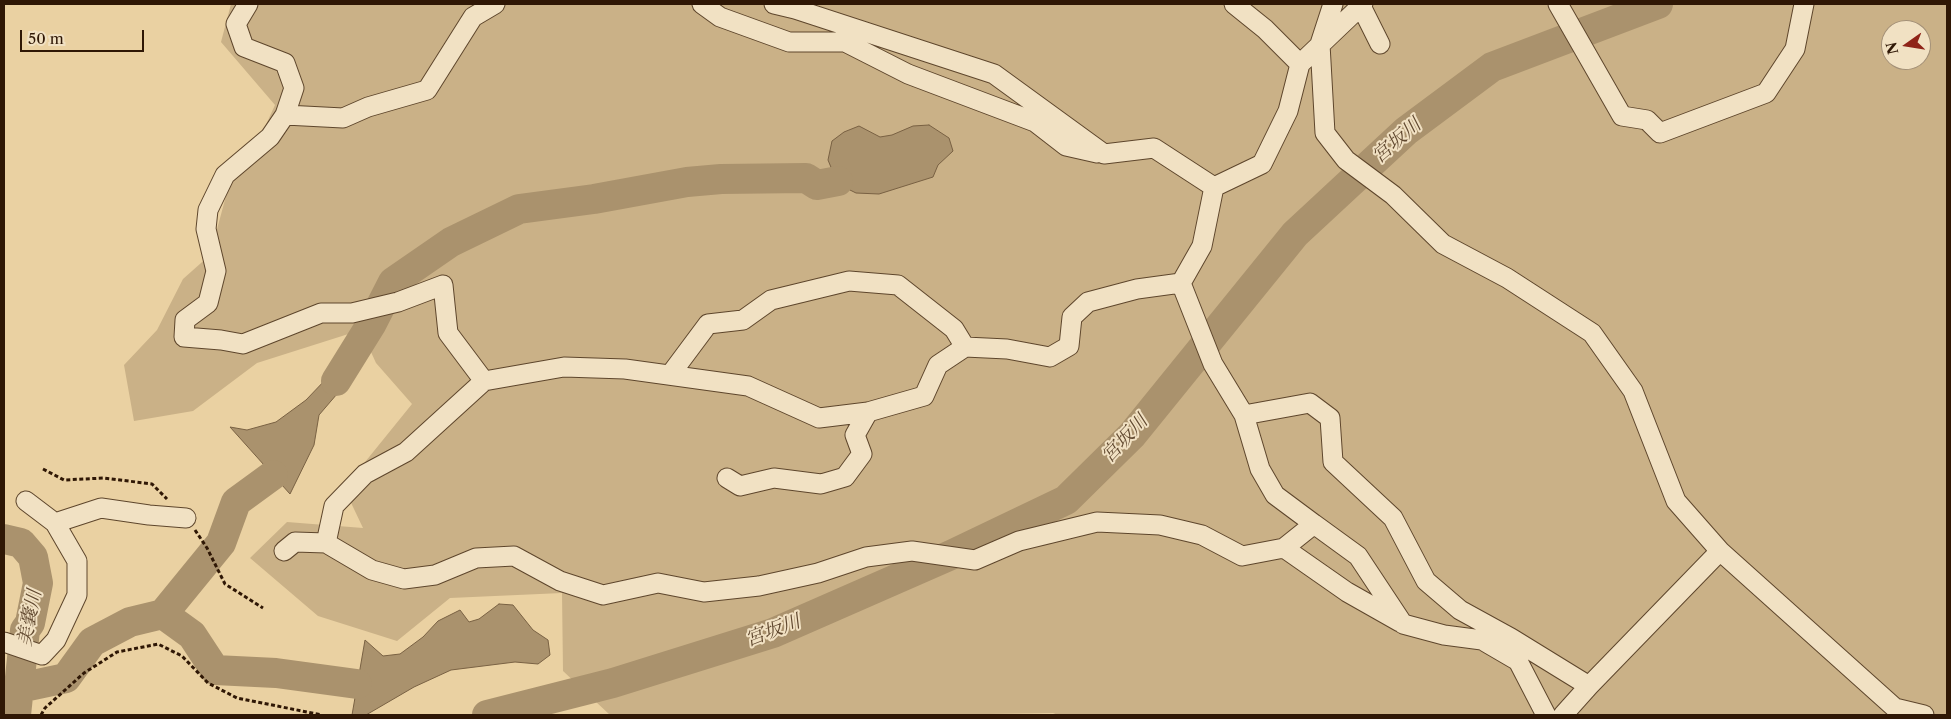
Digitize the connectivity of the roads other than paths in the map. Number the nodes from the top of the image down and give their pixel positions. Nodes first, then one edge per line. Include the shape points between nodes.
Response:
1 (248, 4) edge
2 (495, 4) edge
3 (702, 4) edge
4 (774, 4) edge
5 (1234, 4) edge
6 (1333, 4) edge
7 (1361, 4) edge
8 (1558, 4) edge
9 (1804, 4) edge
10 (1320, 44) junction
11 (1380, 44) dead end
12 (1300, 64) junction
13 (285, 115) junction
14 (1104, 154) junction
15 (1214, 187) junction
16 (1181, 283) junction
17 (965, 347) junction
18 (670, 375) junction
19 (484, 381) junction
20 (868, 412) junction
21 (1244, 415) junction
22 (727, 478) dead end
23 (26, 501) dead end
24 (186, 518) dead end
25 (55, 523) junction
26 (1314, 524) junction
27 (326, 543) junction
28 (1284, 548) junction
29 (284, 551) dead end
30 (1720, 551) junction
31 (1404, 624) junction
32 (4, 642) edge
33 (1589, 686) junction
34 (1546, 715) edge
35 (1563, 715) edge
36 (1924, 715) edge

1 - 13 street via 236,24 244,46 285,63 294,88
2 - 13 street via 474,17 427,90 368,107 343,118
3 - 14 street via 720,17 789,42 845,42 908,74 1035,122 1066,146
4 - 14 street via 994,74
5 - 12 street
6 - 10 street
7 - 10 street
7 - 11 street
8 - 9 street via 1622,116 1647,120 1660,133 1766,92 1795,49
10 - 12 street
10 - 30 street via 1325,133 1330,140 1346,160 1393,195 1443,244 1507,278 1592,333 1633,391 1676,501
12 - 15 street via 1288,111 1262,164
13 - 19 street via 270,137 225,175 208,210 206,229 216,271 208,303 186,320 184,337 243,344 321,313 352,313 379,307 443,285 448,333
14 - 15 street via 1154,148
15 - 16 street via 1202,246
16 - 17 street via 1137,289 1088,302 1072,317 1069,346 1050,356
16 - 21 street via 1213,364
17 - 18 street via 954,329 898,285 849,281 771,300 743,320 708,324
17 - 20 street via 938,365 924,396
18 - 19 street via 625,369 564,367
18 - 20 street via 748,386 819,418
19 - 27 street via 406,452 365,474 334,506
20 - 22 street via 855,435 862,454 845,477 821,484 774,478 740,486
21 - 26 street via 1260,469 1275,495
21 - 33 street via 1310,403 1330,418 1333,462 1393,518 1426,581 1460,610
23 - 25 street
24 - 25 street via 100,508
25 - 32 street via 77,561 77,595 56,640 42,655
26 - 28 street
26 - 31 street via 1358,556
27 - 28 street via 372,570 404,580 435,575 476,558 514,556 560,581 603,595 658,583 704,592 759,586 818,573 866,557 912,551 975,560 1019,540 1097,522 1160,525 1202,535 1242,556
27 - 29 street via 295,542
28 - 31 street via 1347,592
30 - 33 street
30 - 36 street via 1895,708
31 - 34 street via 1444,635 1482,640 1518,661
33 - 35 street

